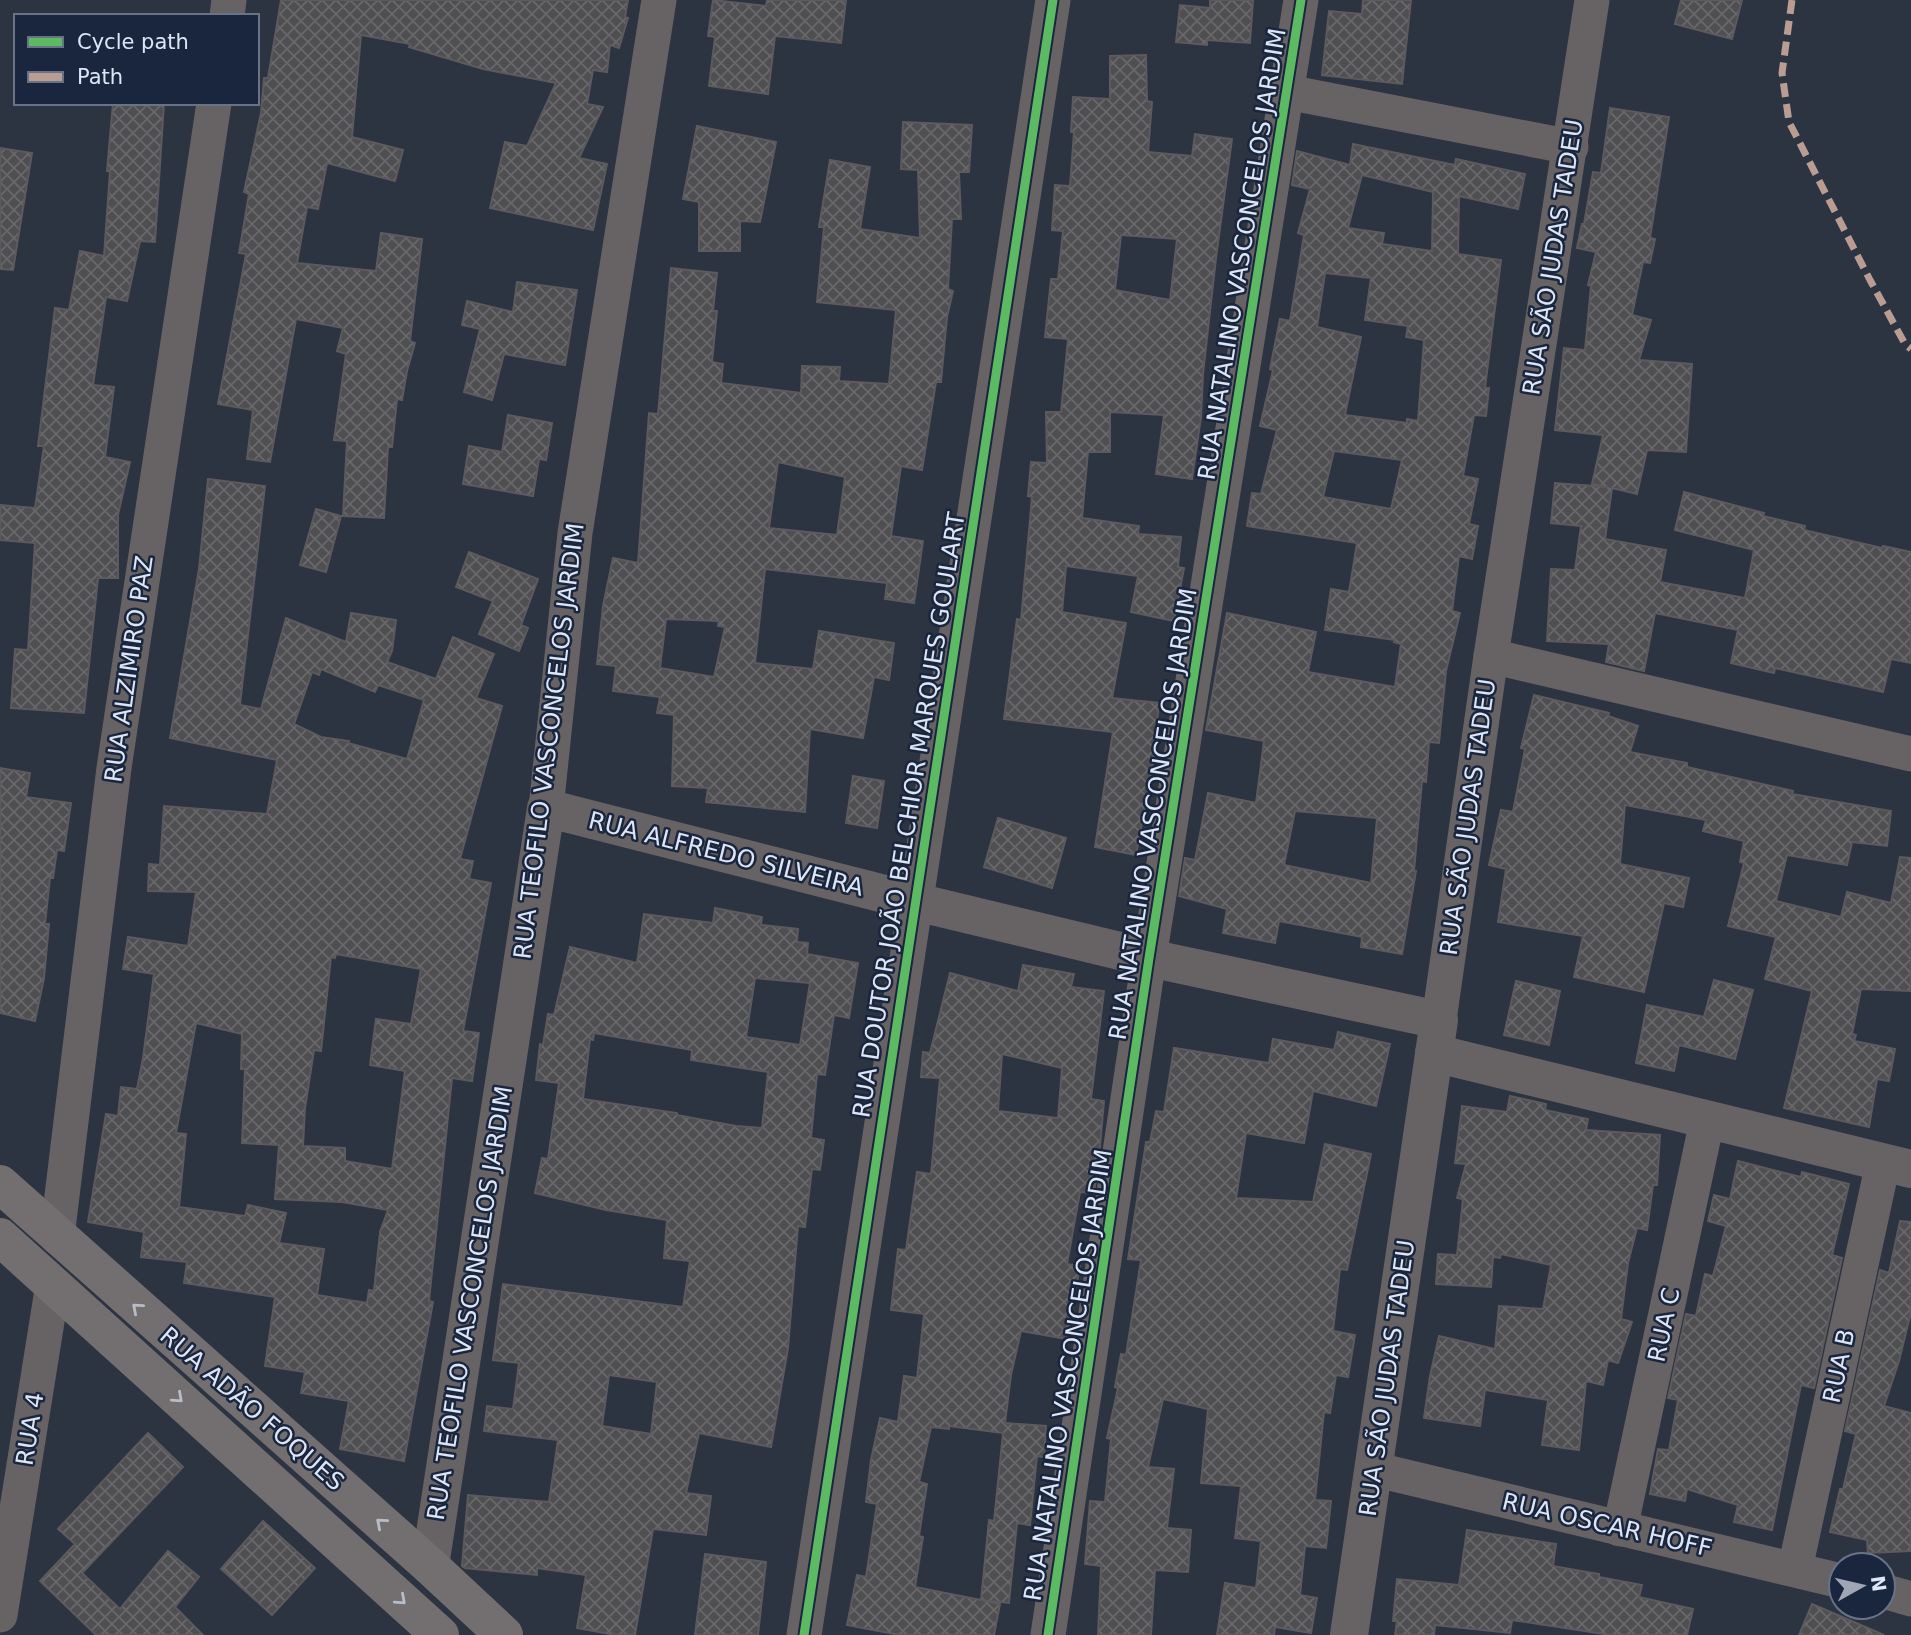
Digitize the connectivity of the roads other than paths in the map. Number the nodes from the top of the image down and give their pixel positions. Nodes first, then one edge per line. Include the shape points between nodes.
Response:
1 (659, 0) edge
2 (1053, 0) edge
3 (1301, 0) edge
4 (1592, 0) edge
5 (1287, 92) junction
6 (214, 105) edge
7 (1570, 147) junction
8 (1491, 656) junction
9 (1911, 754) edge
10 (546, 808) junction
11 (916, 902) junction
12 (1149, 958) junction
13 (1436, 1037) junction
14 (1707, 1121) junction
15 (1897, 1166) edge
16 (0, 1184) edge
17 (0, 1237) edge
18 (57, 1237) junction
19 (52, 1284) junction
20 (1373, 1469) junction
21 (1620, 1529) junction
22 (430, 1566) junction
23 (1795, 1569) junction
24 (1827, 1577) edge
25 (0, 1615) edge
26 (440, 1635) edge
27 (504, 1635) edge
28 (804, 1635) edge
29 (1048, 1635) edge
30 (1349, 1635) edge

1 - 10 street, RUA TEOFILO VASCONCELOS JARDIM via 575,533
2 - 11 street, RUA DOUTOR JOÃO BELCHIOR MARQUES GOULART
3 - 5 street, RUA NATALINO VASCONCELOS JARDIM
4 - 7 street, RUA SÃO JUDAS TADEU
5 - 7 street
5 - 12 street, RUA NATALINO VASCONCELOS JARDIM
6 - 18 street, RUA ALZIMIRO PAZ via 114,768
7 - 8 street, RUA SÃO JUDAS TADEU
8 - 9 street
8 - 13 street, RUA SÃO JUDAS TADEU
10 - 11 street, RUA ALFREDO SILVEIRA
10 - 22 street, RUA TEOFILO VASCONCELOS JARDIM
11 - 12 street, RUA ALFREDO SILVEIRA
11 - 28 street, RUA DOUTOR JOÃO BELCHIOR MARQUES GOULART
12 - 13 street, RUA ALFREDO SILVEIRA
12 - 29 street, RUA NATALINO VASCONCELOS JARDIM
13 - 14 street, RUA ALFREDO SILVEIRA
13 - 20 street, RUA SÃO JUDAS TADEU
14 - 15 street, RUA ALFREDO SILVEIRA
14 - 21 street, RUA C
15 - 23 street, RUA B
16 - 18 main road, RUA ADÃO FOQUES
17 - 19 main road, RUA ADÃO FOQUES
22 -> 18 main road, RUA ADÃO FOQUES
19 - 25 street, RUA 4
19 -> 26 main road, RUA ADÃO FOQUES
20 - 21 street, RUA OSCAR HOFF
20 - 30 street, RUA SÃO JUDAS TADEU
21 - 23 street, RUA OSCAR HOFF
22 - 27 main road, RUA ADÃO FOQUES
23 - 24 street, RUA OSCAR HOFF

